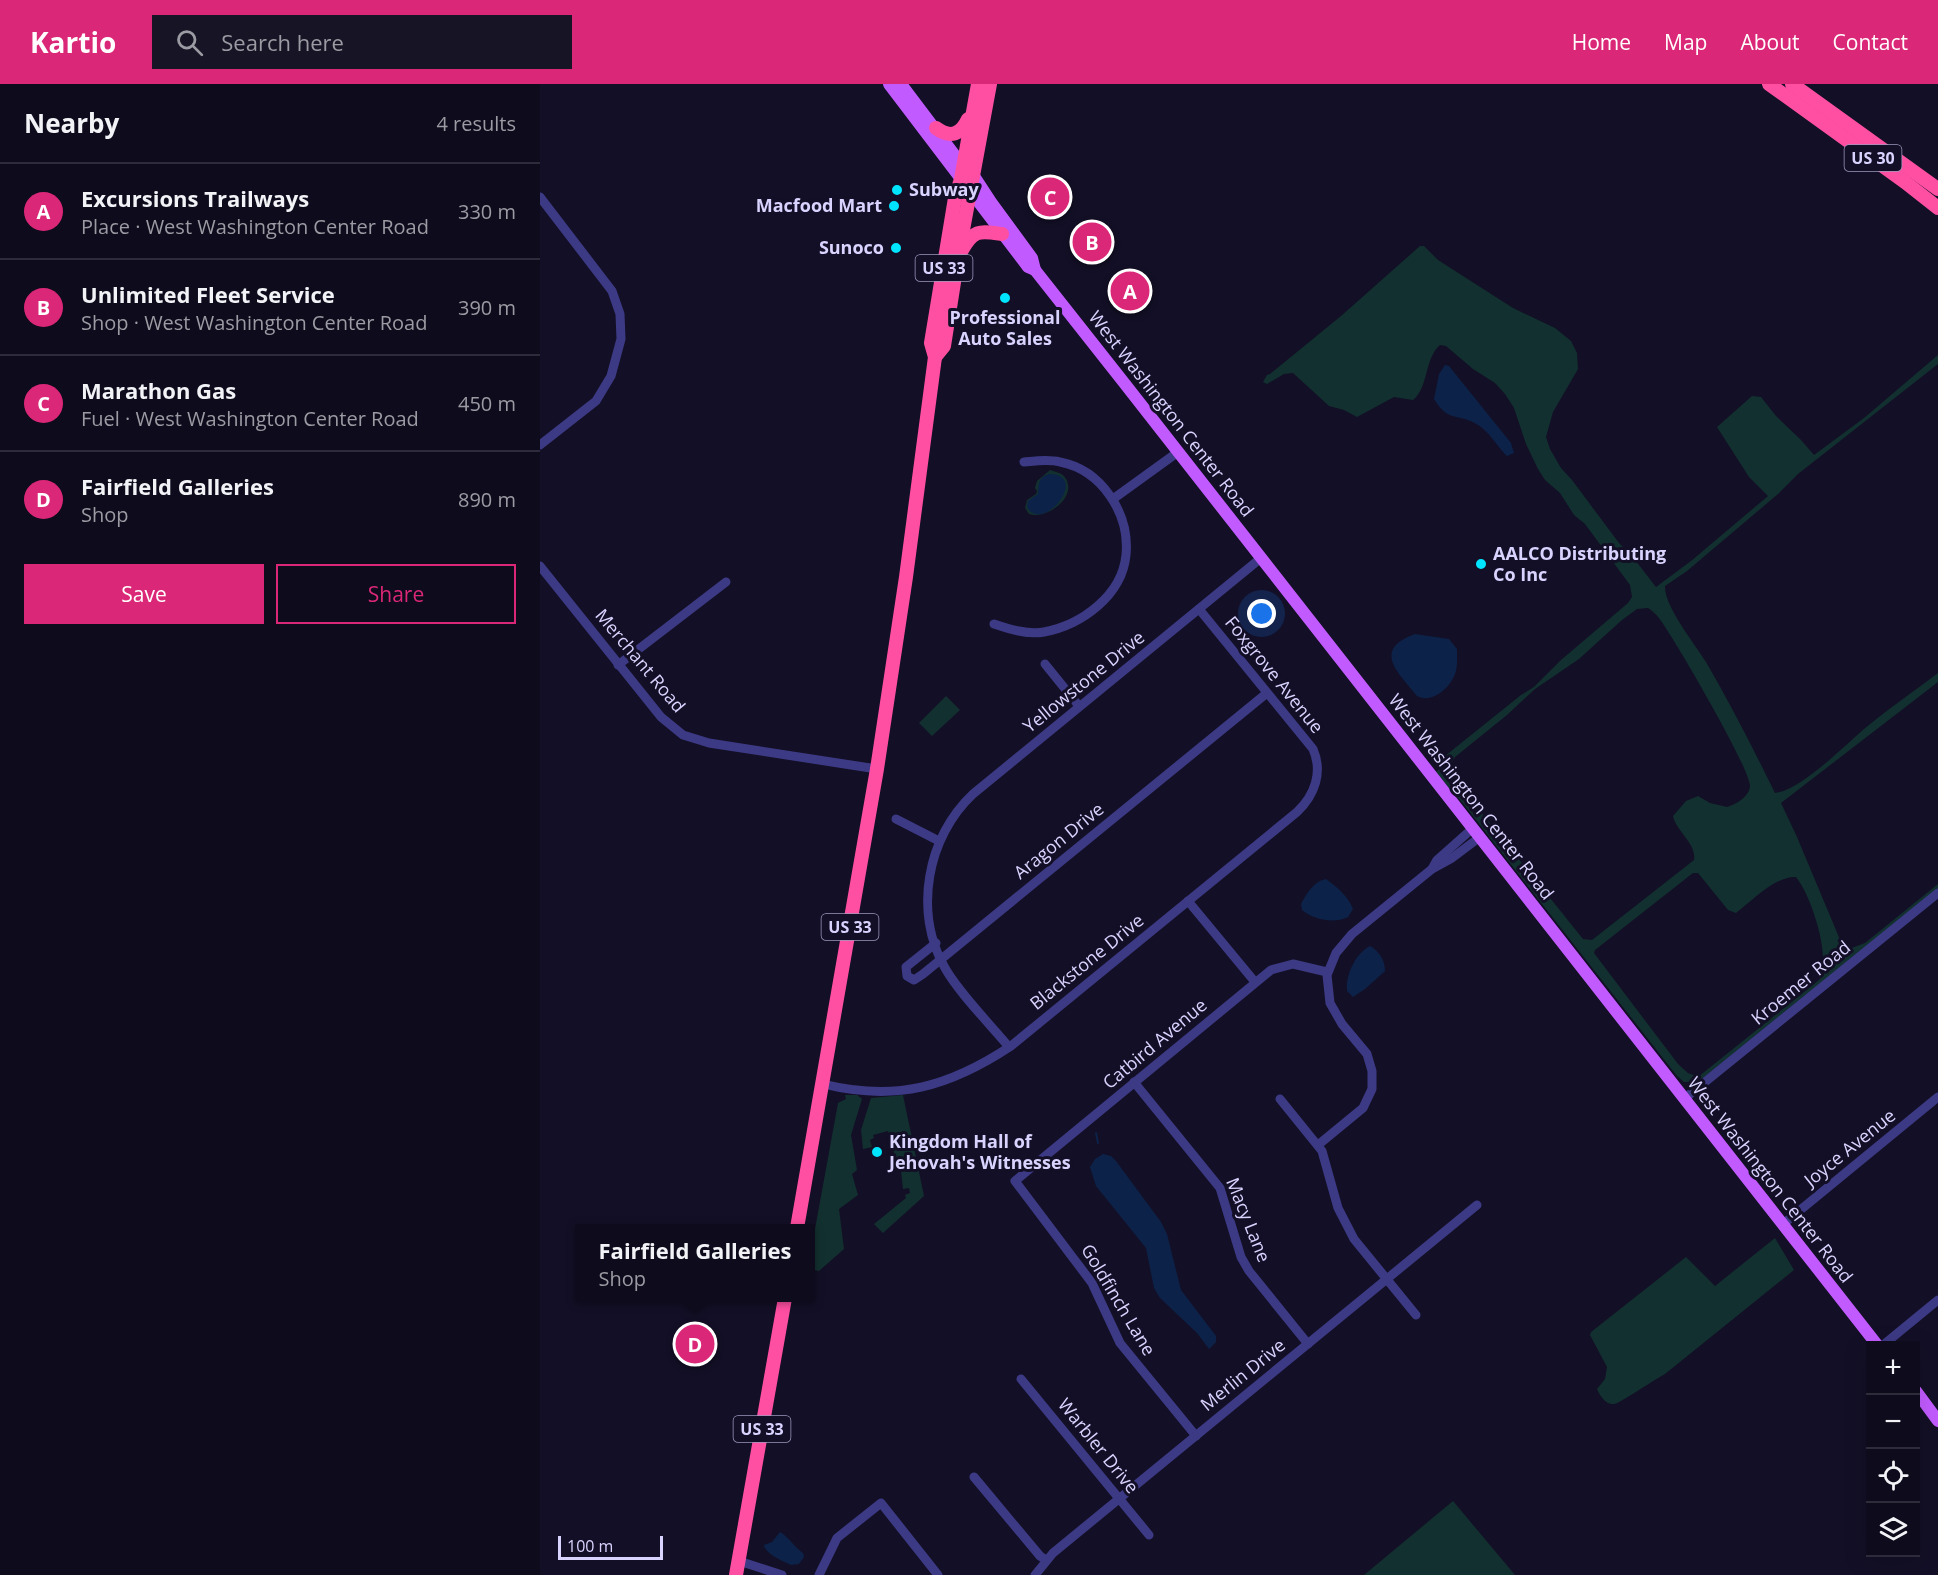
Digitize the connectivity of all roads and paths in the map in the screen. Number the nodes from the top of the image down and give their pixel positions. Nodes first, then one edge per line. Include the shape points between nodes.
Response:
1 (889, 84) edge
2 (901, 84) edge
3 (978, 84) edge
4 (990, 84) edge
5 (1769, 84) edge
6 (1792, 84) edge
7 (1803, 84) edge
8 (973, 109) junction
9 (936, 128) junction
10 (1867, 137) junction
11 (966, 174) junction
12 (1938, 189) edge
13 (971, 193) junction
14 (540, 197) edge
15 (1938, 208) edge
16 (1002, 234) junction
17 (958, 257) junction
18 (1035, 270) junction
19 (935, 357) junction
20 (540, 445) edge
21 (1178, 452) junction
22 (1024, 462) dead end
23 (1113, 499) junction
24 (1261, 558) junction
25 (540, 566) edge
26 (726, 582) dead end
27 (1199, 609) junction
28 (994, 624) dead end
29 (1045, 664) dead end
30 (618, 665) junction
31 (1268, 693) junction
32 (1079, 706) junction
33 (1317, 765) joint
34 (877, 769) junction
35 (896, 819) dead end
36 (1477, 833) junction
37 (939, 841) junction
38 (1938, 893) edge
39 (1188, 901) junction
40 (936, 943) junction
41 (941, 959) junction
42 (1327, 972) junction
43 (1255, 982) junction
44 (1009, 1047) junction
45 (1134, 1082) junction
46 (822, 1084) junction
47 (1938, 1097) edge
48 (1280, 1099) dead end
49 (1684, 1099) junction
50 (1318, 1145) junction
51 (1015, 1181) joint
52 (1477, 1205) dead end
53 (798, 1224) edge
54 (1782, 1225) junction
55 (1387, 1279) junction
56 (1938, 1300) edge
57 (784, 1302) edge
58 (1416, 1315) dead end
59 (1876, 1341) edge
60 (1886, 1341) edge
61 (1308, 1344) junction
62 (1021, 1379) dead end
63 (1920, 1395) edge
64 (1938, 1421) edge
65 (1196, 1436) junction
66 (974, 1477) dead end
67 (1119, 1498) junction
68 (1149, 1535) dead end
69 (1046, 1560) junction
70 (737, 1568) edge
71 (782, 1575) edge
72 (819, 1575) edge
73 (938, 1575) edge
74 (1035, 1575) edge

1 - 11 main road, West Washington Center Road
2 - 9 main road, West Washington Center Road
3 - 8 highway, US 33
4 - 11 highway, US 33
5 - 15 highway, US 30
6 - 10 highway, US 30
7 - 10 highway
8 - 9 highway via 958,133 947,134
8 - 11 highway, US 33
9 - 11 main road, West Washington Center Road
10 - 12 highway, US 30
11 - 13 highway, US 33
11 - 18 main road, West Washington Center Road via 1032,258
11 - 19 highway, US 33 via 955,198 931,343
13 - 16 main road, West Washington Center Road
13 - 17 highway, US 33
14 - 20 street via 612,291 621,314 621,339 611,376 596,401
16 - 17 highway via 974,233
16 - 18 main road, West Washington Center Road via 1028,267
17 - 19 highway, US 33 via 944,346
18 - 21 main road, West Washington Center Road
19 - 34 highway, US 33
21 - 23 street
21 - 24 main road, West Washington Center Road
22 - 23 street via 1062,462 1078,468
23 - 28 street via 1125,529 1126,557 1119,577 1099,605 1080,618 1042,633
24 - 27 street, Yellowstone Drive
24 - 36 main road, West Washington Center Road
25 - 30 street, Merchant Road
26 - 30 street
27 - 31 street, Foxgrove Avenue
27 - 32 street, Yellowstone Drive
29 - 32 street
30 - 34 street, Merchant Road via 661,717 683,735
31 - 33 street, Foxgrove Avenue via 1313,749
31 - 41 street, Aragon Drive
32 - 37 street, Yellowstone Drive via 973,794 948,823
33 - 39 street, Blackstone Drive via 1314,791 1304,805
34 - 46 highway, US 33
35 - 37 street
36 - 42 street via 1452,858 1432,869 1346,939
36 - 49 main road, West Washington Center Road
37 - 40 street, Yellowstone Drive via 928,883 929,915
38 - 49 street, Kroemer Road
39 - 43 street
39 - 44 street, Blackstone Drive
40 - 41 street, Yellowstone Drive
40 - 41 street, Aragon Drive via 909,965 906,974 914,980
41 - 44 street, Yellowstone Drive
42 - 43 street, Catbird Avenue via 1286,965
42 - 50 street via 1330,1003 1367,1054 1373,1078 1363,1108
43 - 45 street, Catbird Avenue
44 - 46 street, Blackstone Drive via 972,1070 928,1086 880,1092
45 - 51 street, Catbird Avenue
45 - 61 street, Macy Lane via 1220,1188 1235,1242 1249,1271
46 - 53 highway, US 33
47 - 54 street, Joyce Avenue
48 - 50 street
49 - 54 main road, West Washington Center Road
50 - 55 street via 1346,1224
51 - 65 street, Goldfinch Lane via 1092,1283 1120,1343
52 - 55 street, Merlin Drive
54 - 59 main road, West Washington Center Road
55 - 58 street
55 - 61 street, Merlin Drive
56 - 60 street
57 - 70 highway, US 33
61 - 65 street, Merlin Drive
62 - 67 street, Warbler Drive
63 - 64 main road
65 - 67 street, Merlin Drive
66 - 69 street
67 - 68 street, Warbler Drive
67 - 69 street, Merlin Drive
69 - 74 street, Merlin Drive
70 - 71 street
72 - 73 street via 837,1538 881,1503

